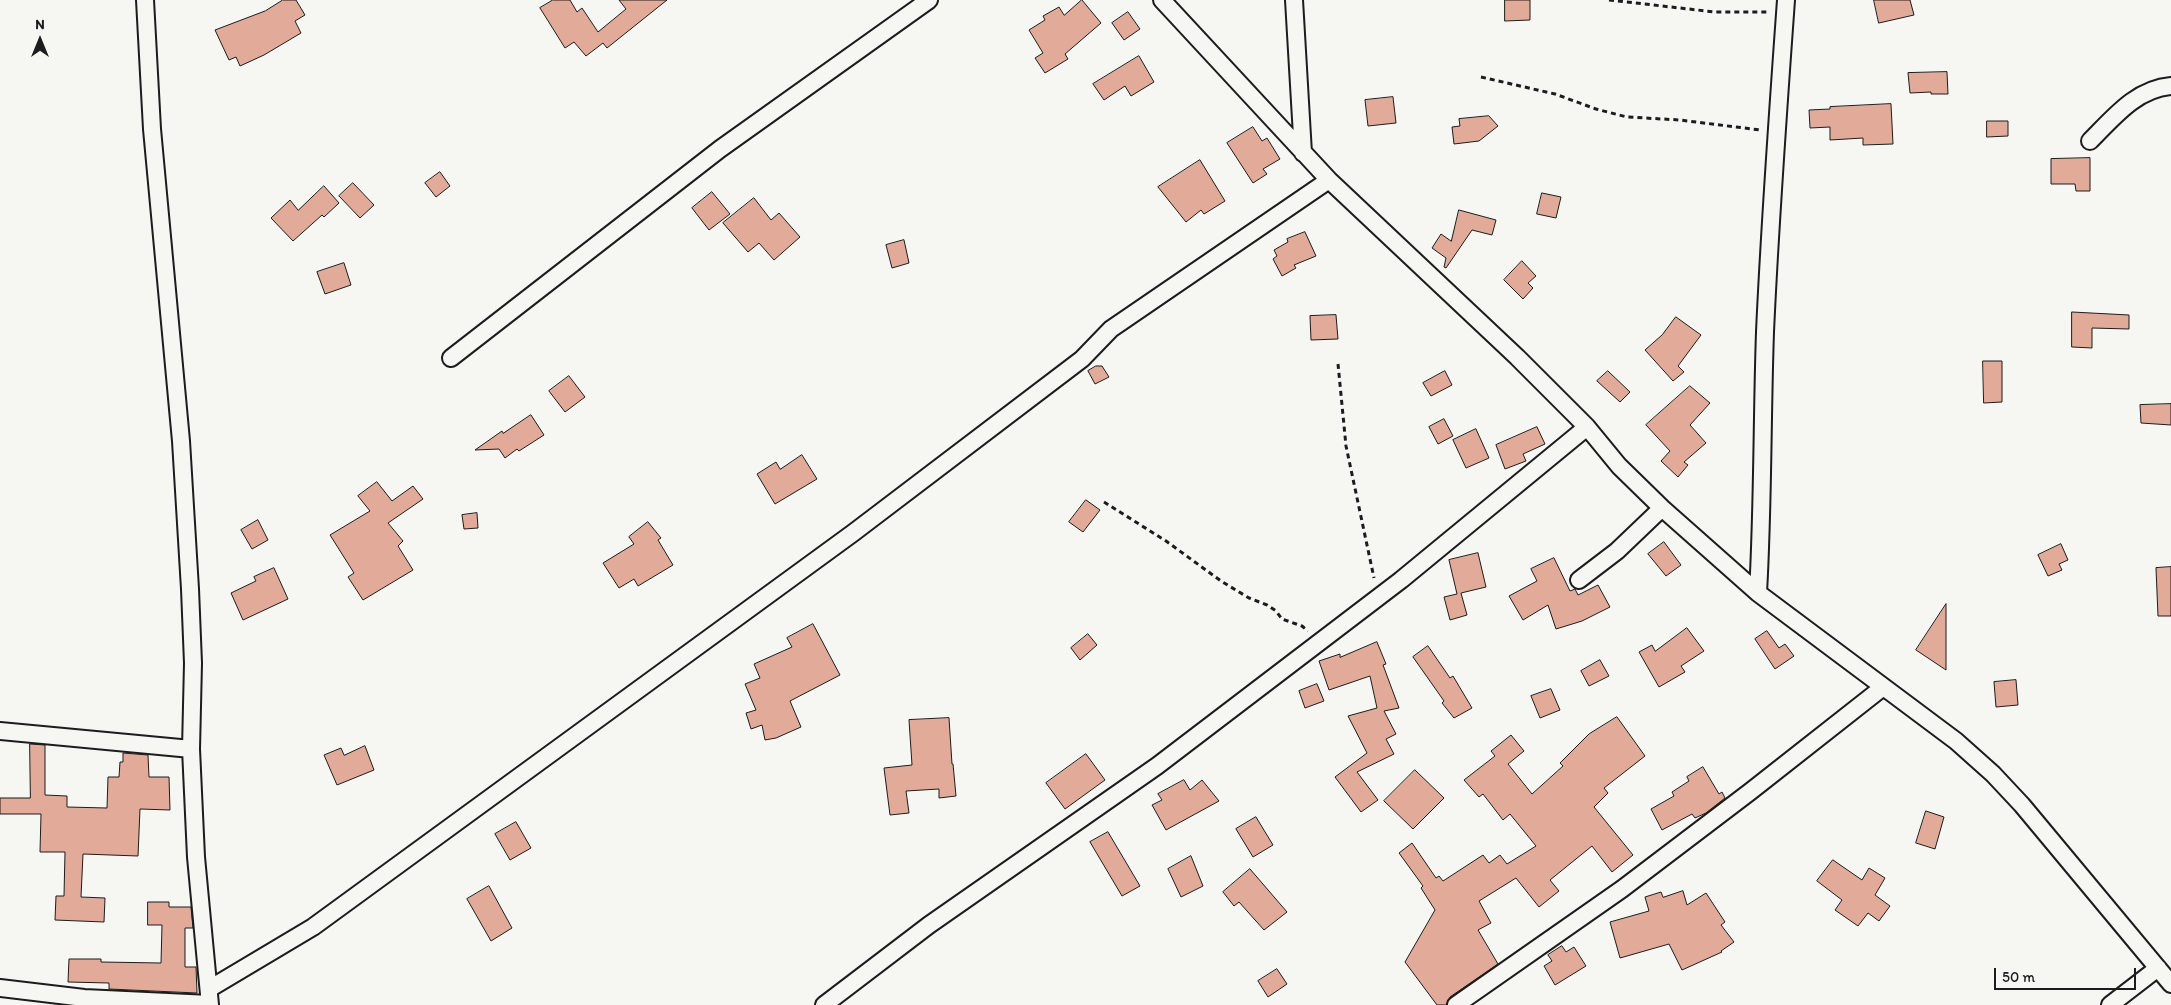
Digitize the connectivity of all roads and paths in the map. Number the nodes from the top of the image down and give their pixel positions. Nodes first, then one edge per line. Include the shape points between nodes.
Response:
1 (145, 0) edge
2 (929, 0) edge
3 (1162, 0) edge
4 (1294, 0) edge
5 (1609, 0) edge
6 (1786, 6) edge
7 (1482, 77) dead end
8 (2171, 86) edge
9 (1775, 132) junction
10 (2090, 141) dead end
11 (1304, 153) junction
12 (1328, 180) junction
13 (451, 358) dead end
14 (1338, 364) dead end
15 (1587, 427) junction
16 (1104, 502) dead end
17 (1662, 508) junction
18 (1579, 580) dead end
19 (1758, 593) junction
20 (1378, 596) junction
21 (1321, 640) junction
22 (1882, 688) junction
23 (0, 731) edge
24 (191, 749) junction
25 (2158, 968) junction
26 (2171, 984) edge
27 (0, 988) edge
28 (210, 999) edge
29 (824, 1005) edge
30 (1456, 1005) edge
31 (2110, 1005) edge

1 - 24 street via 152,129 181,441 193,663
2 - 13 street via 720,149
3 - 11 street
4 - 11 street
5 - 6 path via 1715,12
6 - 9 street
7 - 9 path via 1555,94 1627,117
8 - 10 street via 2156,87 2134,98
9 - 19 street via 1765,334
11 - 12 street
12 - 15 street
12 - 28 street via 1111,330 1082,359 853,534
14 - 20 path via 1346,446
15 - 17 street via 1618,466
15 - 20 street
16 - 21 path via 1221,581 1267,605 1282,619 1302,626
17 - 18 street via 1617,551
17 - 19 street
19 - 22 street
20 - 21 street
21 - 29 street via 1157,766 929,925
22 - 25 street via 1956,741 1993,774
22 - 30 street via 1622,889
23 - 24 street
24 - 28 street via 196,857
25 - 26 street
25 - 31 street
27 - 28 street via 84,998

